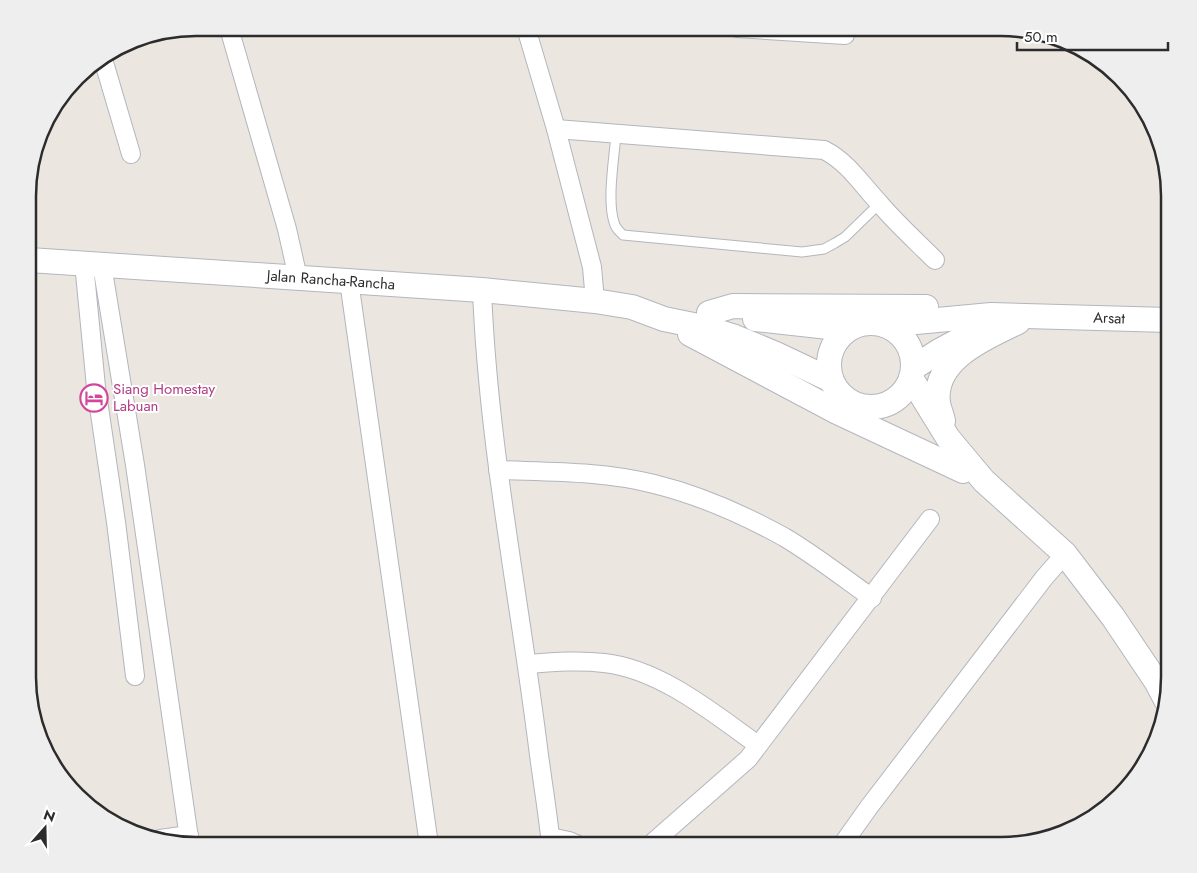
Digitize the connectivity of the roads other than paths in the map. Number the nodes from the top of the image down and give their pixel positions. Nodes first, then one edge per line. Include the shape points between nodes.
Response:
1 (231, 36) edge
2 (528, 36) edge
3 (105, 65) edge
4 (556, 129) junction
5 (616, 135) junction
6 (131, 154) dead end
7 (879, 204) junction
8 (36, 260) edge
9 (935, 260) dead end
10 (93, 264) junction
11 (298, 278) junction
12 (349, 281) junction
13 (482, 290) junction
14 (595, 301) junction
15 (632, 307) junction
16 (709, 313) junction
17 (991, 315) junction
18 (1048, 316) junction
19 (664, 319) junction
20 (1160, 320) edge
21 (1018, 322) junction
22 (884, 325) junction
23 (846, 329) junction
24 (912, 373) junction
25 (830, 380) junction
26 (874, 408) junction
27 (948, 438) junction
28 (498, 470) junction
29 (974, 476) junction
30 (930, 519) dead end
31 (1064, 554) junction
32 (872, 598) junction
33 (528, 664) junction
34 (135, 676) dead end
35 (1160, 688) edge
36 (758, 745) junction
37 (189, 836) edge
38 (428, 836) edge
39 (549, 836) edge
40 (660, 837) edge
41 (848, 837) edge

1 - 11 street
2 - 4 street
3 - 6 street
4 - 5 street
4 - 14 street via 592,267
5 - 7 street via 824,150 847,166
5 - 7 lane via 613,221 622,235 802,252 824,249 844,237
7 - 9 street
8 - 10 main road, Jalan Rancha-Rancha
10 - 11 main road, Jalan Rancha-Rancha
10 - 34 street via 96,387
10 - 37 street via 135,465
11 - 12 main road, Jalan Rancha-Rancha
12 - 13 main road, Jalan Rancha-Rancha
12 - 38 street
13 - 14 main road, Jalan Rancha-Rancha
13 - 28 street
14 - 15 main road, Jalan Rancha-Rancha
15 - 16 main road via 664,306
15 - 19 main road
16 - 17 main road via 733,306 925,307
16 - 23 main road
17 - 18 main road
17 - 22 main road
18 - 20 main road, Arsat
18 - 21 main road
19 - 25 main road via 735,337
19 - 29 main road via 837,412
21 - 24 main road via 962,338
21 - 27 main road via 974,344 950,364 939,388 938,401
22 - 23 main road via 871,322
22 - 24 main road via 906,341 912,354
23 - 25 main road via 830,352
24 - 26 main road via 903,393
24 - 27 main road
25 - 26 main road via 847,400
26 - 29 main road
27 - 29 main road
28 - 32 street via 610,476 694,496 785,538
28 - 33 street
29 - 31 main road
30 - 32 street
31 - 35 main road via 1113,617
31 - 41 street
32 - 36 street
33 - 36 street via 576,660 607,663 639,672 667,683
33 - 39 street
36 - 40 street via 748,759

